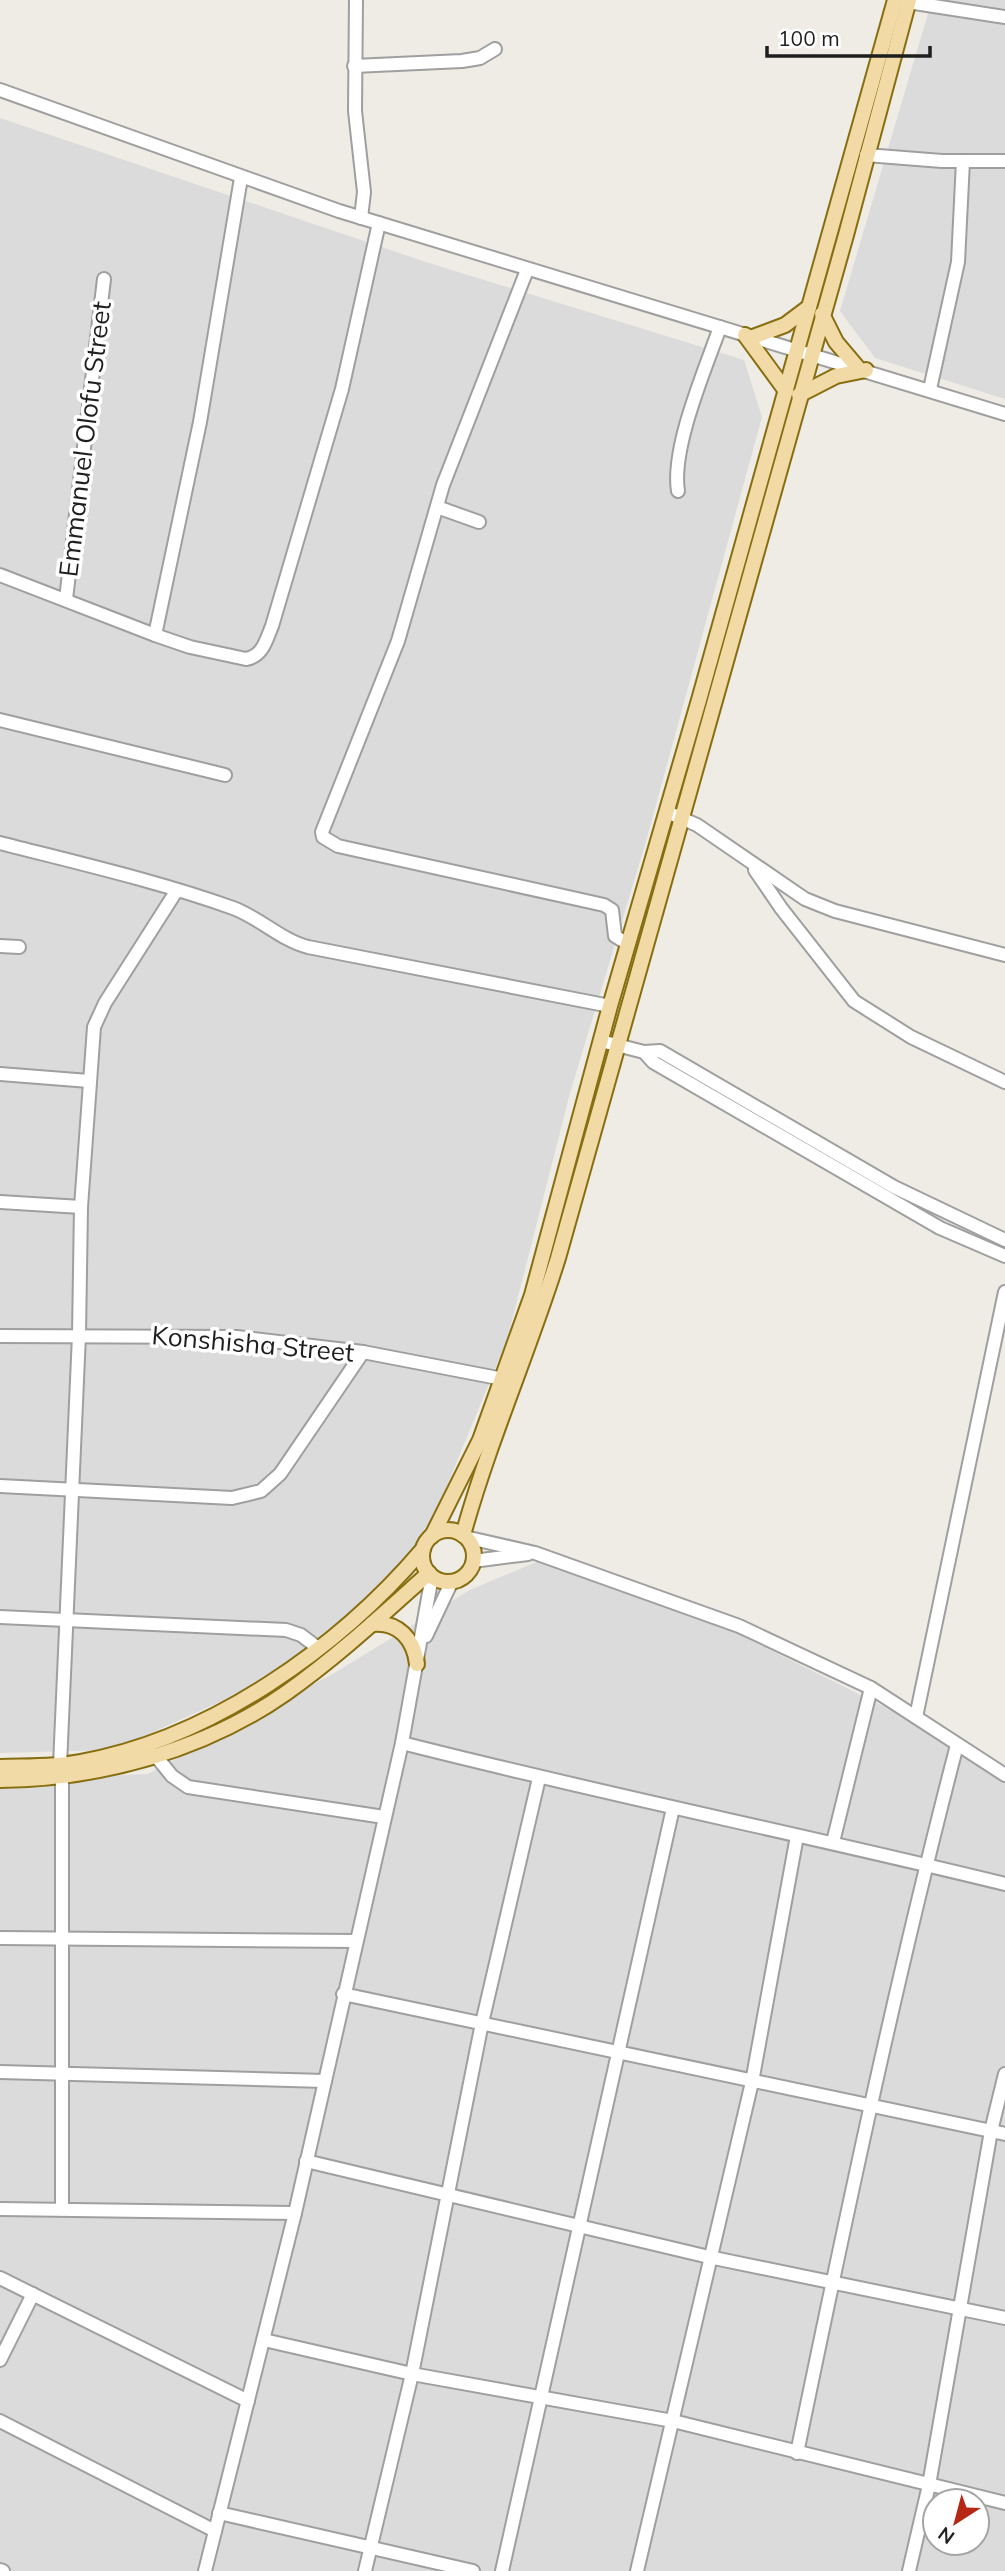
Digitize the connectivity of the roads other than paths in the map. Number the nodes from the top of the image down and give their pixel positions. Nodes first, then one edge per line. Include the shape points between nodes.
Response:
1 (356, 0) edge
2 (904, 1) edge
3 (1005, 17) edge
4 (495, 49) dead end
5 (354, 66) junction
6 (0, 90) edge
7 (866, 155) junction
8 (963, 161) junction
9 (1005, 161) edge
10 (241, 178) junction
11 (361, 218) junction
12 (379, 223) junction
13 (527, 270) junction
14 (104, 279) dead end
15 (816, 310) junction
16 (720, 327) junction
17 (749, 336) junction
18 (804, 353) junction
19 (862, 369) junction
20 (930, 389) junction
21 (793, 393) junction
22 (1005, 414) edge
23 (678, 491) dead end
24 (436, 507) junction
25 (478, 522) dead end
26 (0, 575) edge
27 (66, 599) junction
28 (155, 635) junction
29 (0, 720) edge
30 (225, 775) dead end
31 (667, 813) junction
32 (681, 817) junction
33 (0, 843) edge
34 (752, 864) junction
35 (177, 890) junction
36 (628, 944) junction
37 (0, 946) edge
38 (19, 947) dead end
39 (1005, 955) edge
40 (610, 1006) junction
41 (601, 1041) junction
42 (616, 1045) junction
43 (644, 1052) junction
44 (0, 1074) edge
45 (89, 1081) junction
46 (1005, 1082) edge
47 (0, 1202) edge
48 (81, 1207) junction
49 (1005, 1240) edge
50 (1005, 1256) edge
51 (1005, 1292) edge
52 (79, 1335) junction
53 (0, 1336) edge
54 (363, 1352) junction
55 (503, 1380) junction
56 (0, 1486) edge
57 (71, 1491) junction
58 (432, 1536) junction
59 (464, 1536) junction
60 (423, 1549) junction
61 (535, 1553) junction
62 (473, 1561) junction
63 (430, 1574) junction
64 (452, 1581) junction
65 (0, 1618) edge
66 (65, 1623) junction
67 (372, 1625) junction
68 (421, 1646) junction
69 (318, 1648) junction
70 (417, 1664) junction
71 (871, 1688) junction
72 (916, 1717) junction
73 (402, 1743) junction
74 (957, 1745) junction
75 (155, 1755) junction
76 (0, 1767) edge
77 (61, 1772) junction
78 (1005, 1775) edge
79 (538, 1778) junction
80 (0, 1780) edge
81 (673, 1808) junction
82 (384, 1817) junction
83 (797, 1836) junction
84 (833, 1842) junction
85 (926, 1865) junction
86 (1005, 1884) edge
87 (0, 1938) edge
88 (59, 1938) junction
89 (356, 1941) junction
90 (343, 1994) junction
91 (482, 2023) junction
92 (621, 2052) junction
93 (0, 2072) edge
94 (64, 2072) junction
95 (1005, 2074) edge
96 (324, 2081) junction
97 (752, 2082) junction
98 (870, 2107) junction
99 (991, 2131) junction
100 (1005, 2134) edge
101 (306, 2161) junction
102 (447, 2196) junction
103 (0, 2209) edge
104 (62, 2209) junction
105 (295, 2213) junction
106 (581, 2226) junction
107 (709, 2257) junction
108 (0, 2278) edge
109 (833, 2283) junction
110 (33, 2294) junction
111 (961, 2309) junction
112 (1005, 2318) edge
113 (264, 2340) junction
114 (0, 2360) edge
115 (412, 2374) junction
116 (541, 2397) junction
117 (248, 2401) junction
118 (0, 2421) edge
119 (673, 2421) junction
120 (797, 2452) junction
121 (929, 2485) junction
122 (1005, 2503) edge
123 (219, 2513) junction
124 (215, 2531) junction
125 (371, 2546) junction
126 (205, 2571) edge
127 (365, 2571) edge
128 (473, 2571) edge
129 (502, 2571) edge
130 (637, 2571) edge
131 (909, 2571) edge

1 - 5 street
2 - 3 street
2 - 7 main road
2 - 15 main road
4 - 5 street via 462,61
5 - 11 street via 363,174
6 - 10 street
7 - 8 street
7 - 15 main road
8 - 9 street
8 - 20 street via 958,262
10 - 11 street
10 - 28 street via 202,410
11 - 12 street
12 - 13 street
12 - 28 street via 342,389 263,647 255,657 246,659
13 - 16 street
13 - 24 street
14 - 27 street, Emmanuel Olofu Street
15 - 17 main road
15 - 18 main road
15 - 19 main road via 836,342
16 - 17 street
16 - 23 street via 679,453
17 - 18 street
17 - 21 main road
18 - 19 street
18 - 21 main road
19 - 20 street
19 - 21 main road
20 - 22 street
21 - 31 main road
21 - 32 main road
24 - 25 street
24 - 36 street via 398,641 324,823 323,837 338,846 604,905 612,909 615,936
26 - 27 street
27 - 28 street
29 - 30 street
31 - 32 street
31 - 36 main road
32 - 34 street
32 - 42 main road
33 - 35 street
34 - 39 street via 805,899 835,911
34 - 46 street via 855,1001 911,1037
35 - 40 street via 250,914 292,942 308,947
35 - 45 street via 99,1014
36 - 40 main road
37 - 38 street
40 - 41 main road
41 - 42 street
41 - 55 main road via 538,1277
42 - 43 street
42 - 59 main road via 547,1293 479,1476
43 - 49 street via 660,1051 894,1187
43 - 50 street via 653,1062 940,1228
44 - 45 street
45 - 48 street
47 - 48 street
48 - 52 street
51 - 72 street
52 - 53 street, Konshisha Street
52 - 54 street, Konshisha Street via 237,1337
52 - 57 street
54 - 55 street, Konshisha Street
54 - 57 street via 280,1474 250,1496
55 - 58 main road via 466,1471
56 - 57 street
57 - 66 street
58 - 59 main road via 447,1530
58 - 60 main road
59 - 61 street
59 - 62 main road
60 - 63 main road via 423,1562
60 - 69 main road via 382,1595
61 - 62 street
61 - 71 street via 739,1626
62 - 64 main road via 466,1574
63 - 64 main road
63 - 67 main road
63 - 68 street
64 - 68 street
65 - 66 street
66 - 69 street via 286,1630
66 - 77 street
67 - 70 main road via 387,1624 404,1633
67 - 75 main road via 256,1711
68 - 70 street
69 - 77 main road via 270,1683 212,1716
70 - 73 street
71 - 72 street
71 - 84 street
72 - 74 street
73 - 79 street
73 - 82 street
74 - 78 street
74 - 85 street
75 - 77 main road via 112,1769
75 - 82 street via 188,1787
76 - 77 main road
77 - 80 main road
77 - 88 street
79 - 81 street
79 - 91 street
81 - 83 street
81 - 92 street
82 - 89 street
83 - 84 street
83 - 97 street
84 - 85 street
85 - 86 street
85 - 98 street
87 - 88 street
88 - 89 street
88 - 94 street
89 - 90 street
90 - 91 street
90 - 96 street
91 - 92 street
91 - 102 street
92 - 97 street
92 - 106 street
93 - 94 street
94 - 96 street
94 - 104 street
95 - 99 street
96 - 101 street
97 - 98 street
97 - 107 street
98 - 99 street
98 - 109 street
99 - 100 street
99 - 111 street
101 - 102 street
101 - 105 street
102 - 106 street
102 - 115 street
103 - 104 street
104 - 105 street
105 - 113 street
106 - 107 street
106 - 116 street
107 - 109 street
107 - 119 street
108 - 110 street
109 - 111 street
109 - 120 street
110 - 114 street
110 - 117 street
111 - 112 street
111 - 121 street
113 - 115 street
113 - 117 street
115 - 116 street
115 - 125 street
116 - 119 street
116 - 129 street
117 - 123 street
118 - 124 street
119 - 120 street
119 - 130 street
120 - 121 street
121 - 122 street
121 - 131 street
123 - 124 street
123 - 125 street
124 - 126 street
125 - 127 street
125 - 128 street

